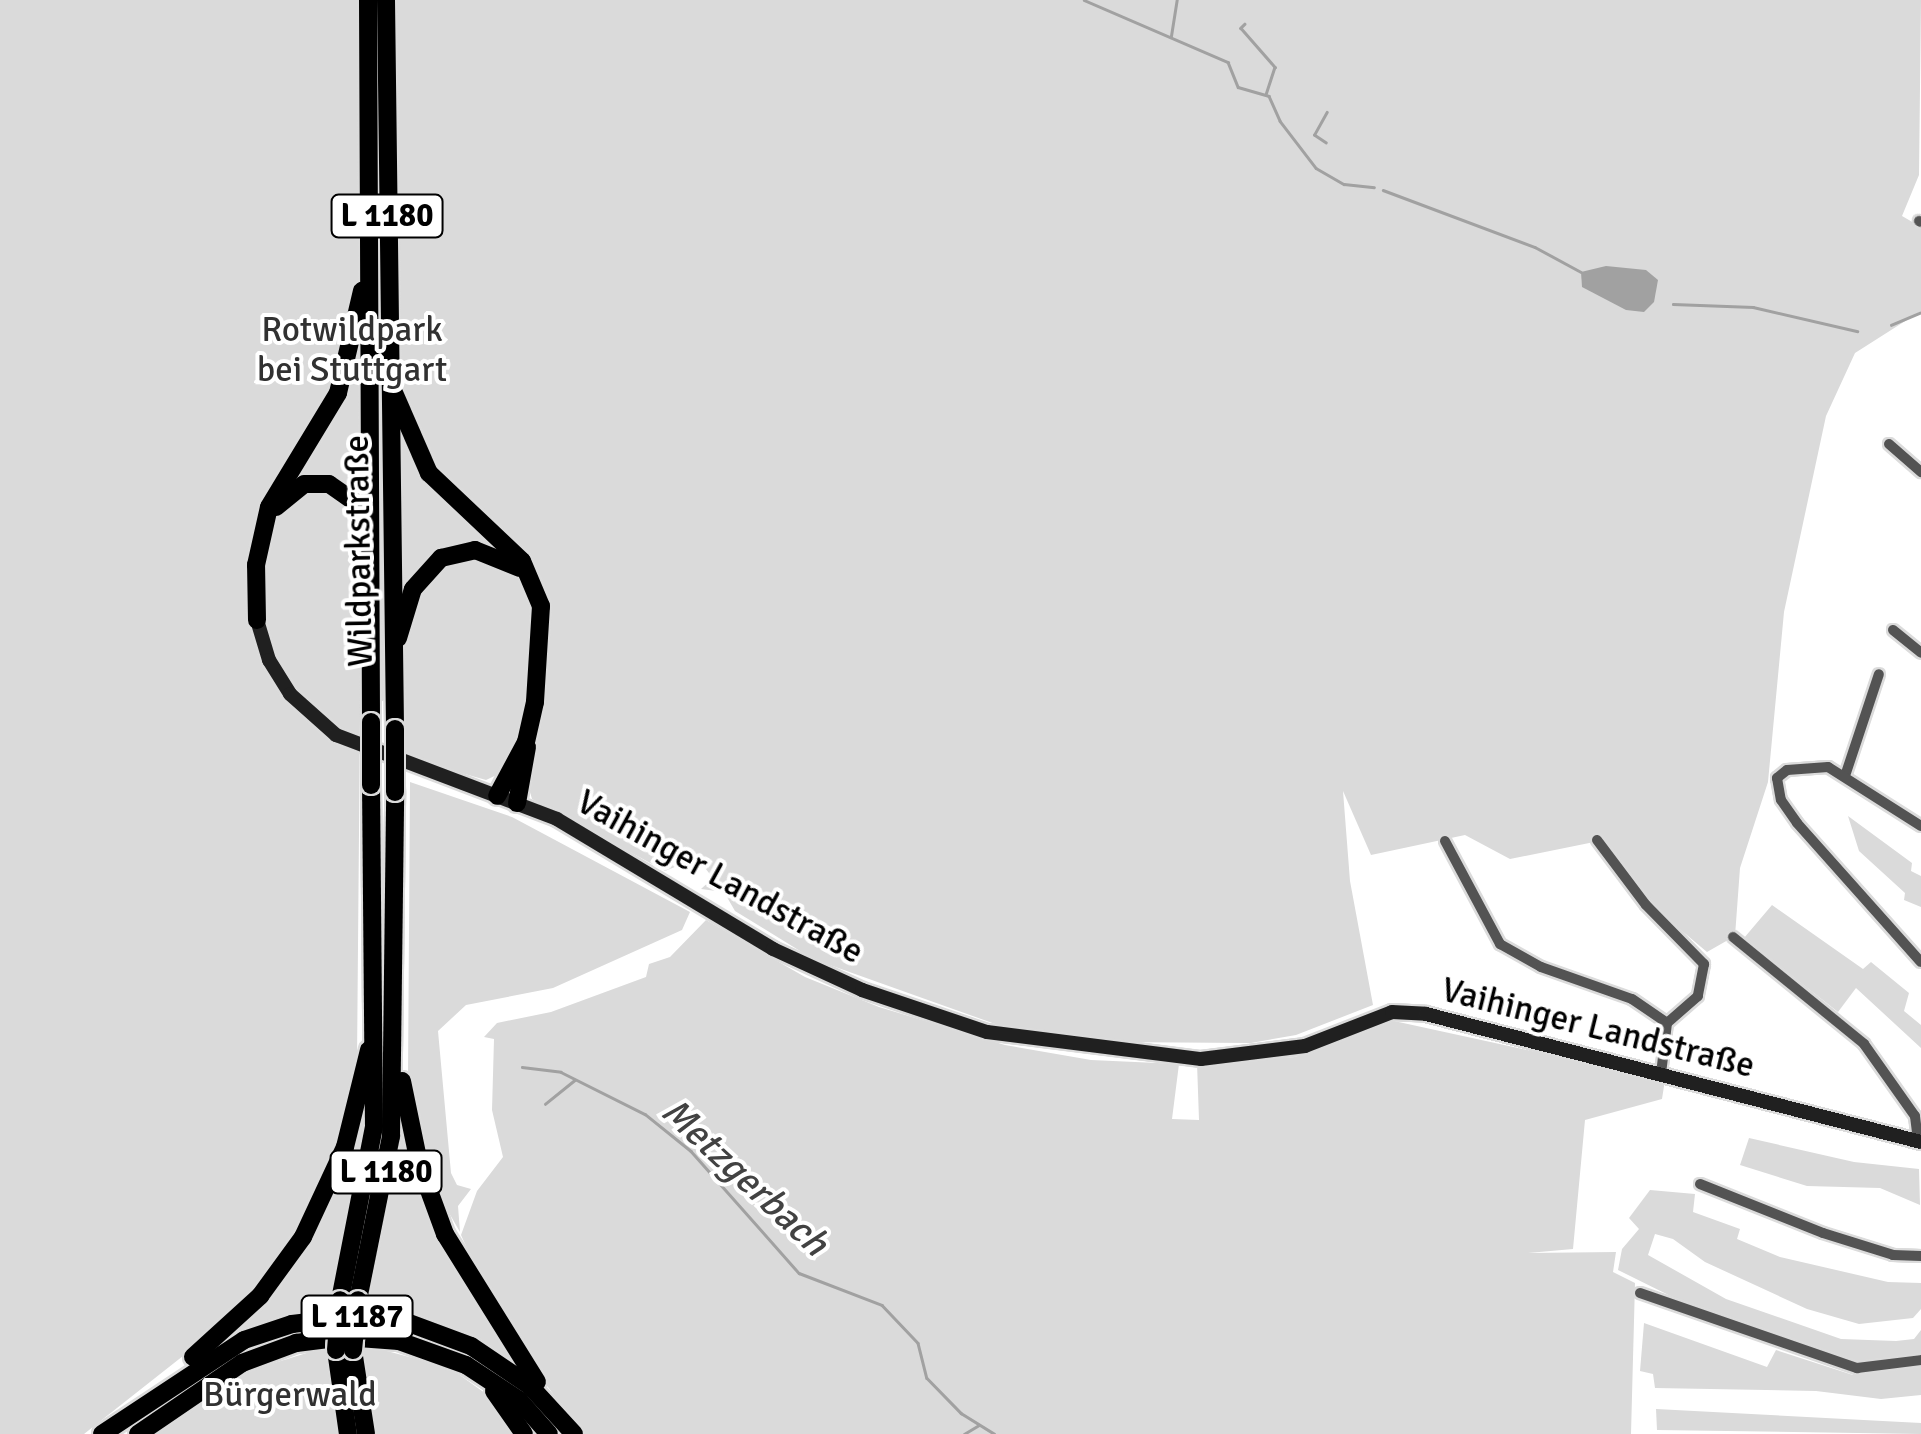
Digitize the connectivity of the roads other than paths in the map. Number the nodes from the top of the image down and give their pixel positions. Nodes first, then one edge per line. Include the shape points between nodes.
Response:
1 (368, 0) edge
2 (386, 0) edge
3 (370, 255) junction
4 (387, 379) junction
5 (1889, 444) dead end
6 (1921, 472) edge
7 (266, 520) junction
8 (532, 578) junction
9 (373, 592) junction
10 (257, 620) joint
11 (1893, 630) dead end
12 (1921, 654) edge
13 (394, 658) junction
14 (1879, 674) dead end
15 (526, 742) junction
16 (1846, 773) junction
17 (497, 796) junction
18 (517, 804) junction
19 (1921, 826) edge
20 (1598, 840) dead end
21 (1445, 841) dead end
22 (1733, 937) dead end
23 (1921, 962) edge
24 (1668, 1023) junction
25 (373, 1040) junction
26 (396, 1042) junction
27 (1662, 1074) junction
28 (1920, 1141) edge
29 (1700, 1184) dead end
30 (1921, 1256) edge
31 (1640, 1293) dead end
32 (349, 1300) junction
33 (344, 1350) junction
34 (1921, 1360) edge
35 (477, 1372) junction
36 (156, 1394) junction
37 (552, 1406) junction
38 (102, 1434) edge
39 (138, 1434) edge
40 (348, 1434) edge
41 (366, 1434) edge
42 (524, 1434) edge
43 (549, 1434) edge
44 (574, 1434) edge

1 - 3 highway, Wildparkstraße / L 1180
2 - 4 highway, Wildparkstraße / L 1180
3 - 7 highway, L 1180 via 338,393
3 - 9 highway, Wildparkstraße / L 1180
4 - 8 highway, L 1180 via 429,473 513,551
4 - 13 highway, Wildparkstraße / L 1180
5 - 6 street
7 - 9 highway via 304,484 336,487 363,516
7 - 10 highway, L 1180 via 253,594
8 - 13 highway, L 1180 via 492,552 465,550 441,558 412,589
8 - 15 highway, L 1180 via 543,632
9 - 25 highway, Wildparkstraße / L 1180, bridge
10 - 17 street, Vaihinger Landstraße via 276,673 324,728 383,757
11 - 12 street
13 - 26 highway, Wildparkstraße / L 1180, bridge
14 - 16 street
15 - 17 highway, L 1180
15 - 18 highway, L 1180
16 - 19 street
16 - 23 street via 1804,767 1777,778 1781,800
17 - 18 street, Vaihinger Landstraße
18 - 27 street, Vaihinger Landstraße via 583,832 818,971 1011,1039 1201,1059 1305,1046 1374,1018 1409,1012
20 - 24 street via 1646,905 1704,964 1698,996
21 - 24 street via 1500,944 1532,964 1632,999
22 - 28 street via 1864,1044 1908,1103
24 - 27 street
25 - 32 highway, L 1180 via 369,1164
25 - 36 highway, L 1187 via 345,1147 304,1238 260,1296
26 - 32 highway, L 1180 via 388,1158
26 - 37 highway, L 1180 via 410,1131 440,1223 487,1312
27 - 28 street, Vaihinger Landstraße
29 - 30 street via 1823,1233 1893,1255
31 - 34 street via 1857,1368
32 - 33 highway, L 1180, bridge
33 - 40 highway, L 1180
33 - 41 highway, L 1180
35 - 39 highway, L 1187 via 399,1341 310,1340 226,1372
35 - 42 highway
35 - 43 highway, L 1187 via 519,1400
36 - 37 highway, L 1187 via 260,1334 308,1320 363,1317 456,1339 500,1363
36 - 38 highway, L 1187
37 - 44 highway, L 1187

